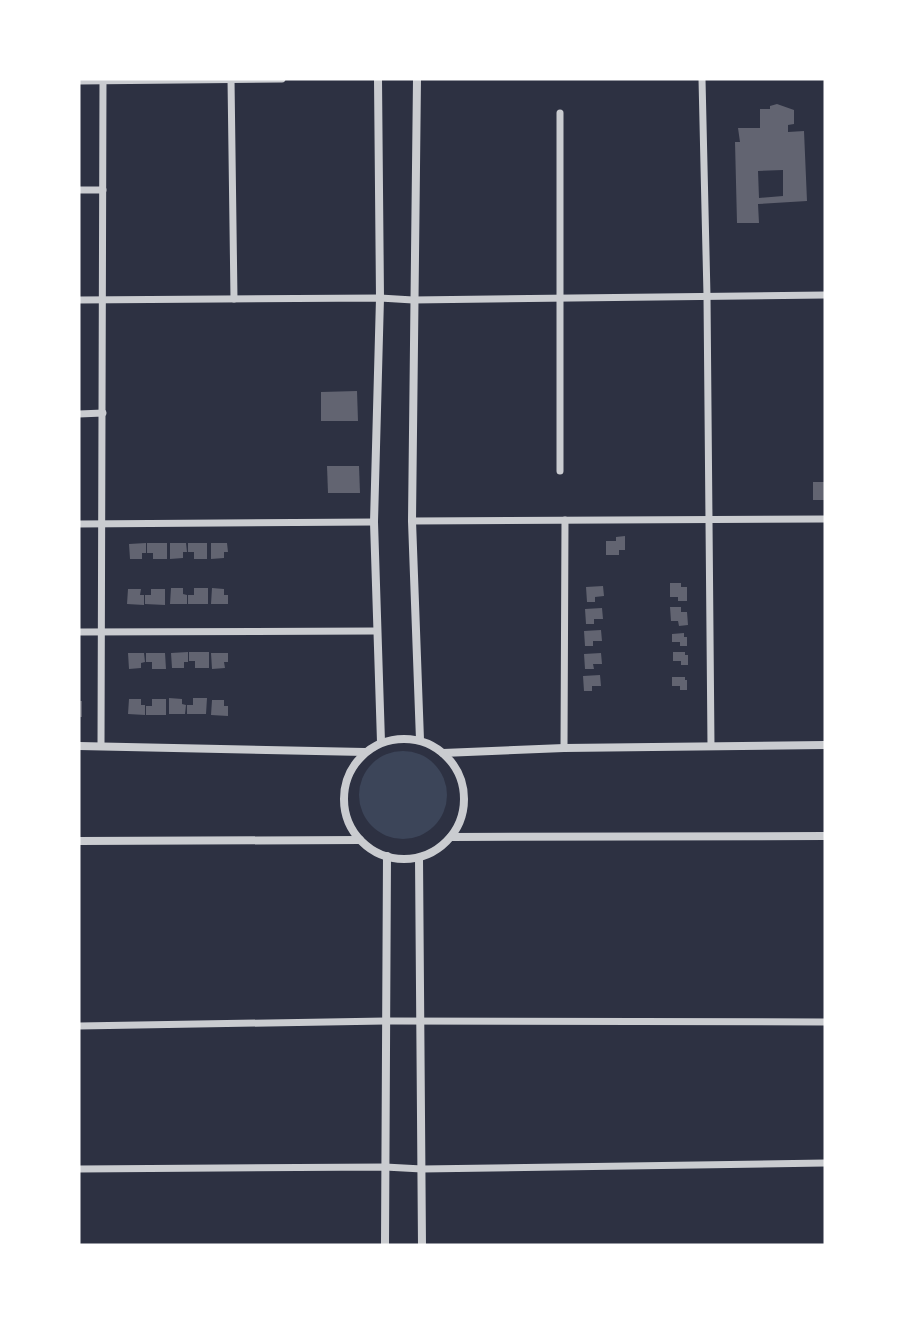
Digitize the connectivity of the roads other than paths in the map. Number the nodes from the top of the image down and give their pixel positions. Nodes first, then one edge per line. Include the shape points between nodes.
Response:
1 (231, 79) edge
2 (282, 79) edge
3 (378, 79) edge
4 (417, 79) edge
5 (702, 79) edge
6 (103, 80) edge
7 (79, 81) edge
8 (560, 113) dead end
9 (79, 190) edge
10 (103, 190) junction
11 (825, 295) edge
12 (707, 296) junction
13 (560, 297) junction
14 (380, 298) junction
15 (234, 299) junction
16 (79, 300) edge
17 (104, 300) junction
18 (413, 300) junction
19 (79, 414) edge
20 (103, 414) junction
21 (561, 471) dead end
22 (709, 519) junction
23 (825, 519) edge
24 (565, 520) junction
25 (412, 521) junction
26 (374, 522) junction
27 (79, 524) edge
28 (103, 524) junction
29 (376, 631) junction
30 (79, 632) edge
31 (102, 632) junction
32 (419, 740) junction
33 (381, 742) junction
34 (825, 745) edge
35 (79, 746) edge
36 (101, 746) junction
37 (711, 746) junction
38 (564, 748) junction
39 (365, 752) junction
40 (443, 753) junction
41 (825, 836) edge
42 (451, 838) junction
43 (360, 840) junction
44 (79, 841) edge
45 (387, 856) junction
46 (419, 858) junction
47 (385, 1021) junction
48 (825, 1022) edge
49 (421, 1023) junction
50 (79, 1026) edge
51 (825, 1163) edge
52 (385, 1167) junction
53 (79, 1169) edge
54 (422, 1169) junction
55 (385, 1245) edge
56 (422, 1245) edge

1 - 2 street
1 - 6 street
1 - 15 street
3 - 14 street
4 - 18 street
5 - 12 street
6 - 7 street
6 - 10 street
8 - 13 street
9 - 10 street
10 - 17 street
11 - 12 street
12 - 13 street
12 - 22 street
13 - 18 street
13 - 21 street
14 - 15 street
14 - 18 street
14 - 26 street
15 - 17 street
16 - 17 street
17 - 20 street
18 - 25 street
19 - 20 street
20 - 28 street
22 - 23 street
22 - 24 street
22 - 37 street
24 - 25 street
24 - 38 street
25 - 32 street
26 - 28 street
26 - 29 street
27 - 28 street
28 - 31 street
29 - 31 street
29 - 33 street
30 - 31 street
31 - 36 street
32 - 33 street
32 - 40 street
33 - 39 street
34 - 37 street
35 - 36 street
36 - 39 street
37 - 38 street
38 - 40 street
39 - 43 street via 345,785 349,824
40 - 42 street via 462,779 465,799
41 - 42 street
42 - 46 street
43 - 44 street
43 - 45 street
45 - 46 street
45 - 47 street
46 - 49 street
47 - 49 street
47 - 50 street
47 - 52 street
48 - 49 street
49 - 54 street
51 - 54 street
52 - 53 street
52 - 54 street
52 - 55 street
54 - 56 street

